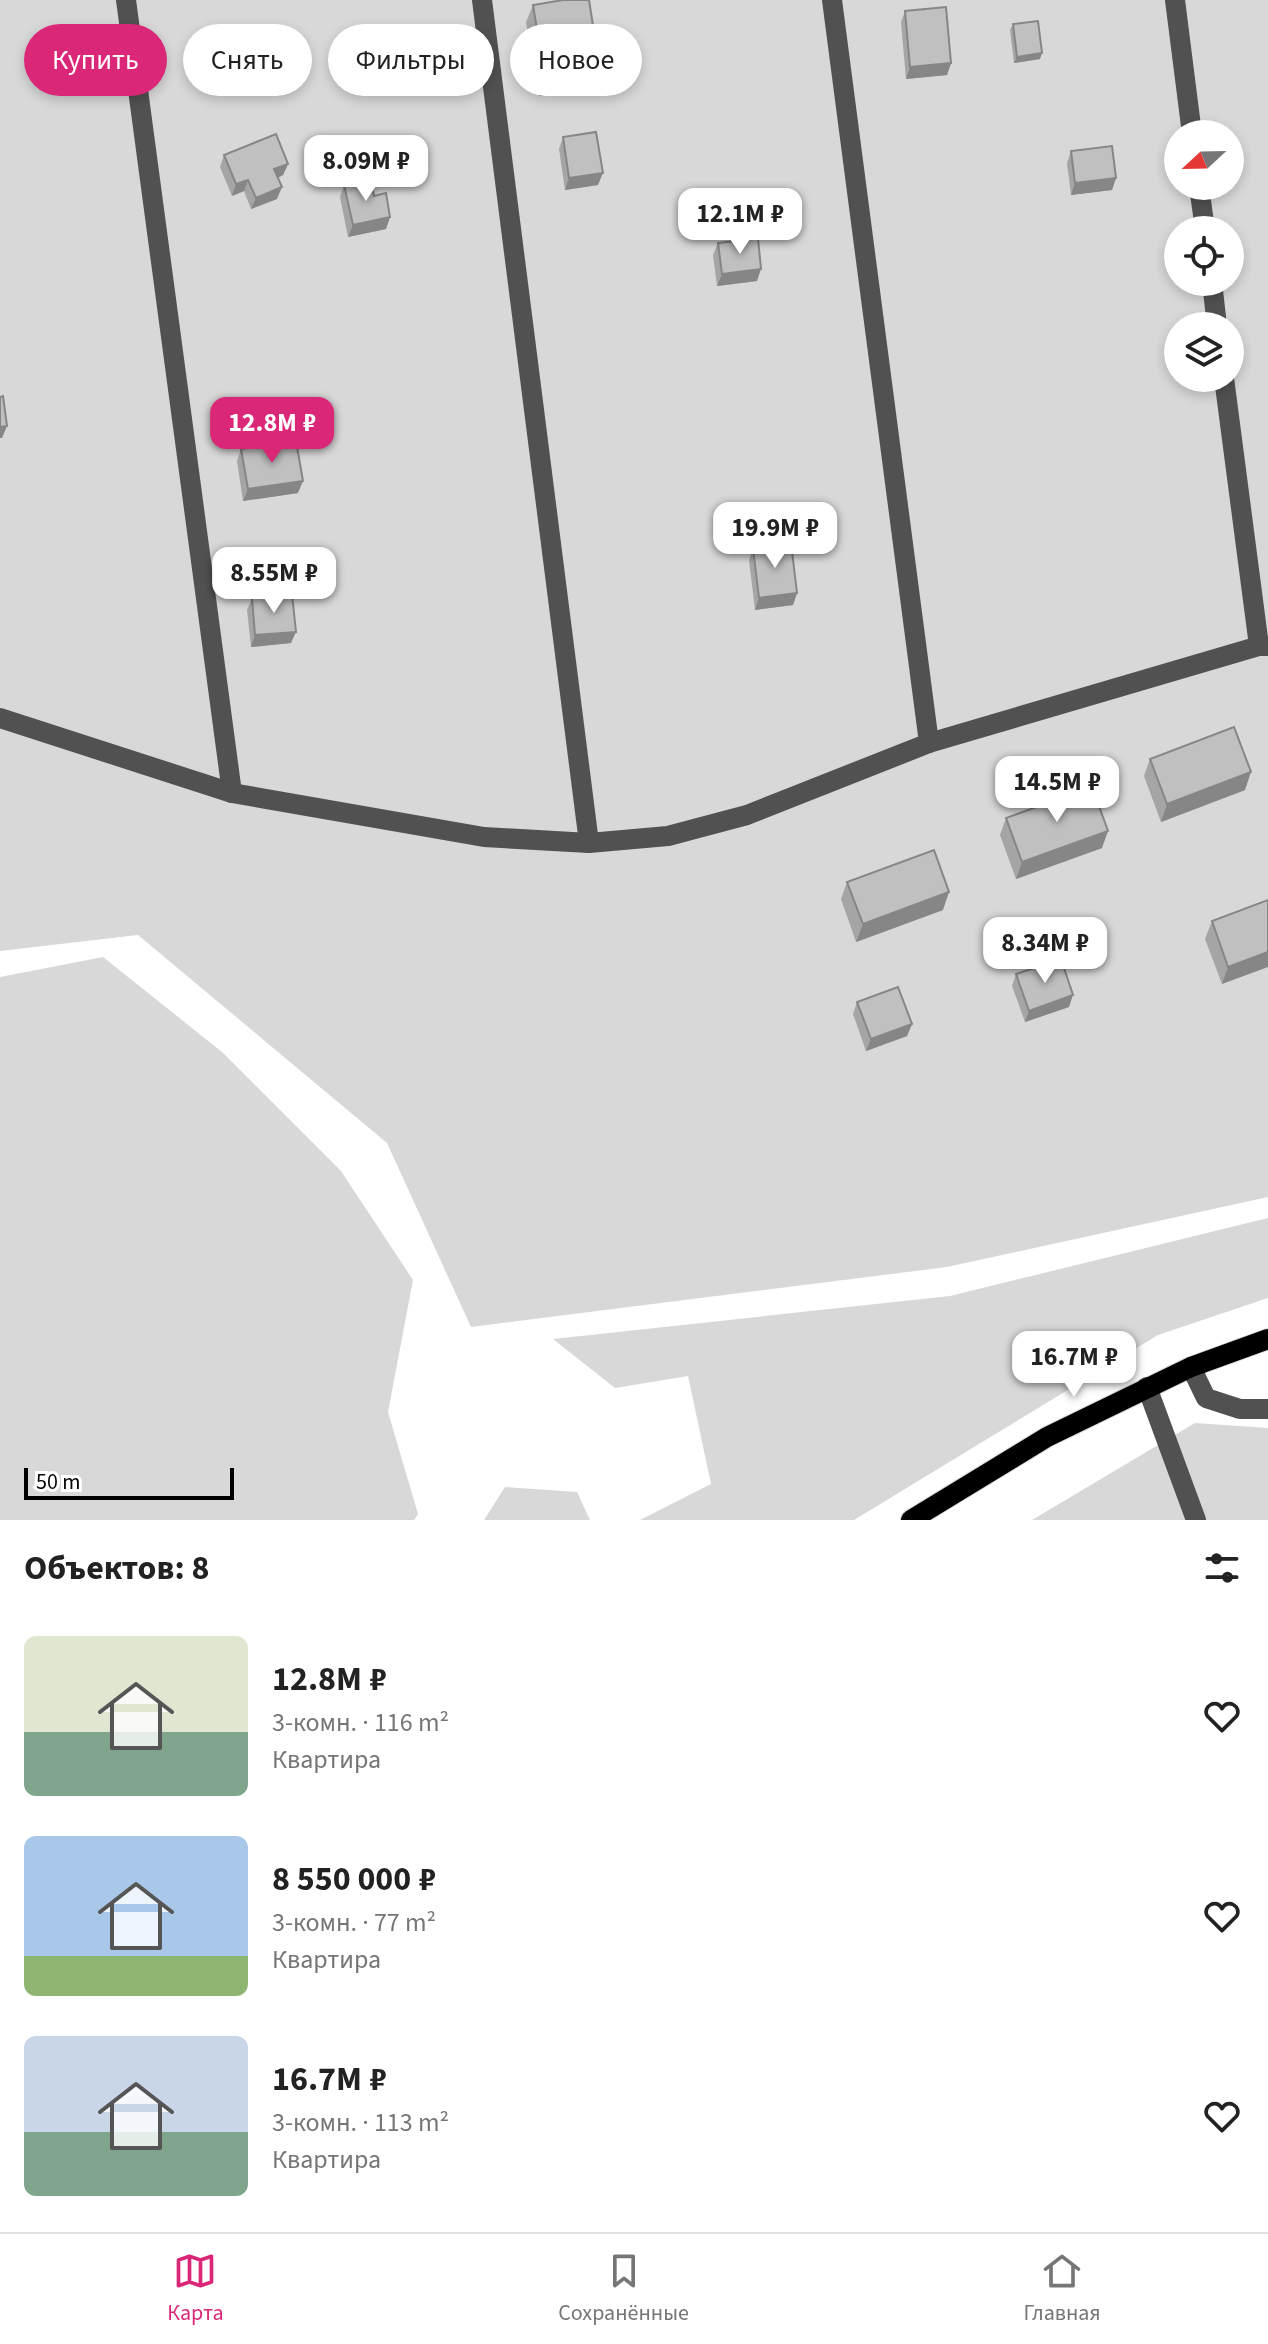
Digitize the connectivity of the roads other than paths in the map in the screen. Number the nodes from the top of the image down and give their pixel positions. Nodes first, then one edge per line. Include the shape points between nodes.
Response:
1 (126, 0) edge
2 (482, 0) edge
3 (832, 0) edge
4 (1175, 0) edge
5 (1190, 120) edge
6 (1226, 392) edge
7 (1264, 646) edge
8 (0, 718) edge
9 (929, 743) junction
10 (232, 793) junction
11 (589, 843) junction
12 (1268, 1339) edge
13 (1191, 1367) junction
14 (1147, 1387) junction
15 (1268, 1409) edge
16 (911, 1520) edge
17 (1196, 1520) edge

1 - 10 street
2 - 11 street
3 - 9 street
4 - 5 street
6 - 7 street
7 - 9 street
8 - 10 street
9 - 11 street via 747,815 668,836
10 - 11 street via 484,837
12 - 13 main road
13 - 14 main road
13 - 15 street via 1206,1398 1240,1409
14 - 16 main road via 1047,1437
14 - 17 street

